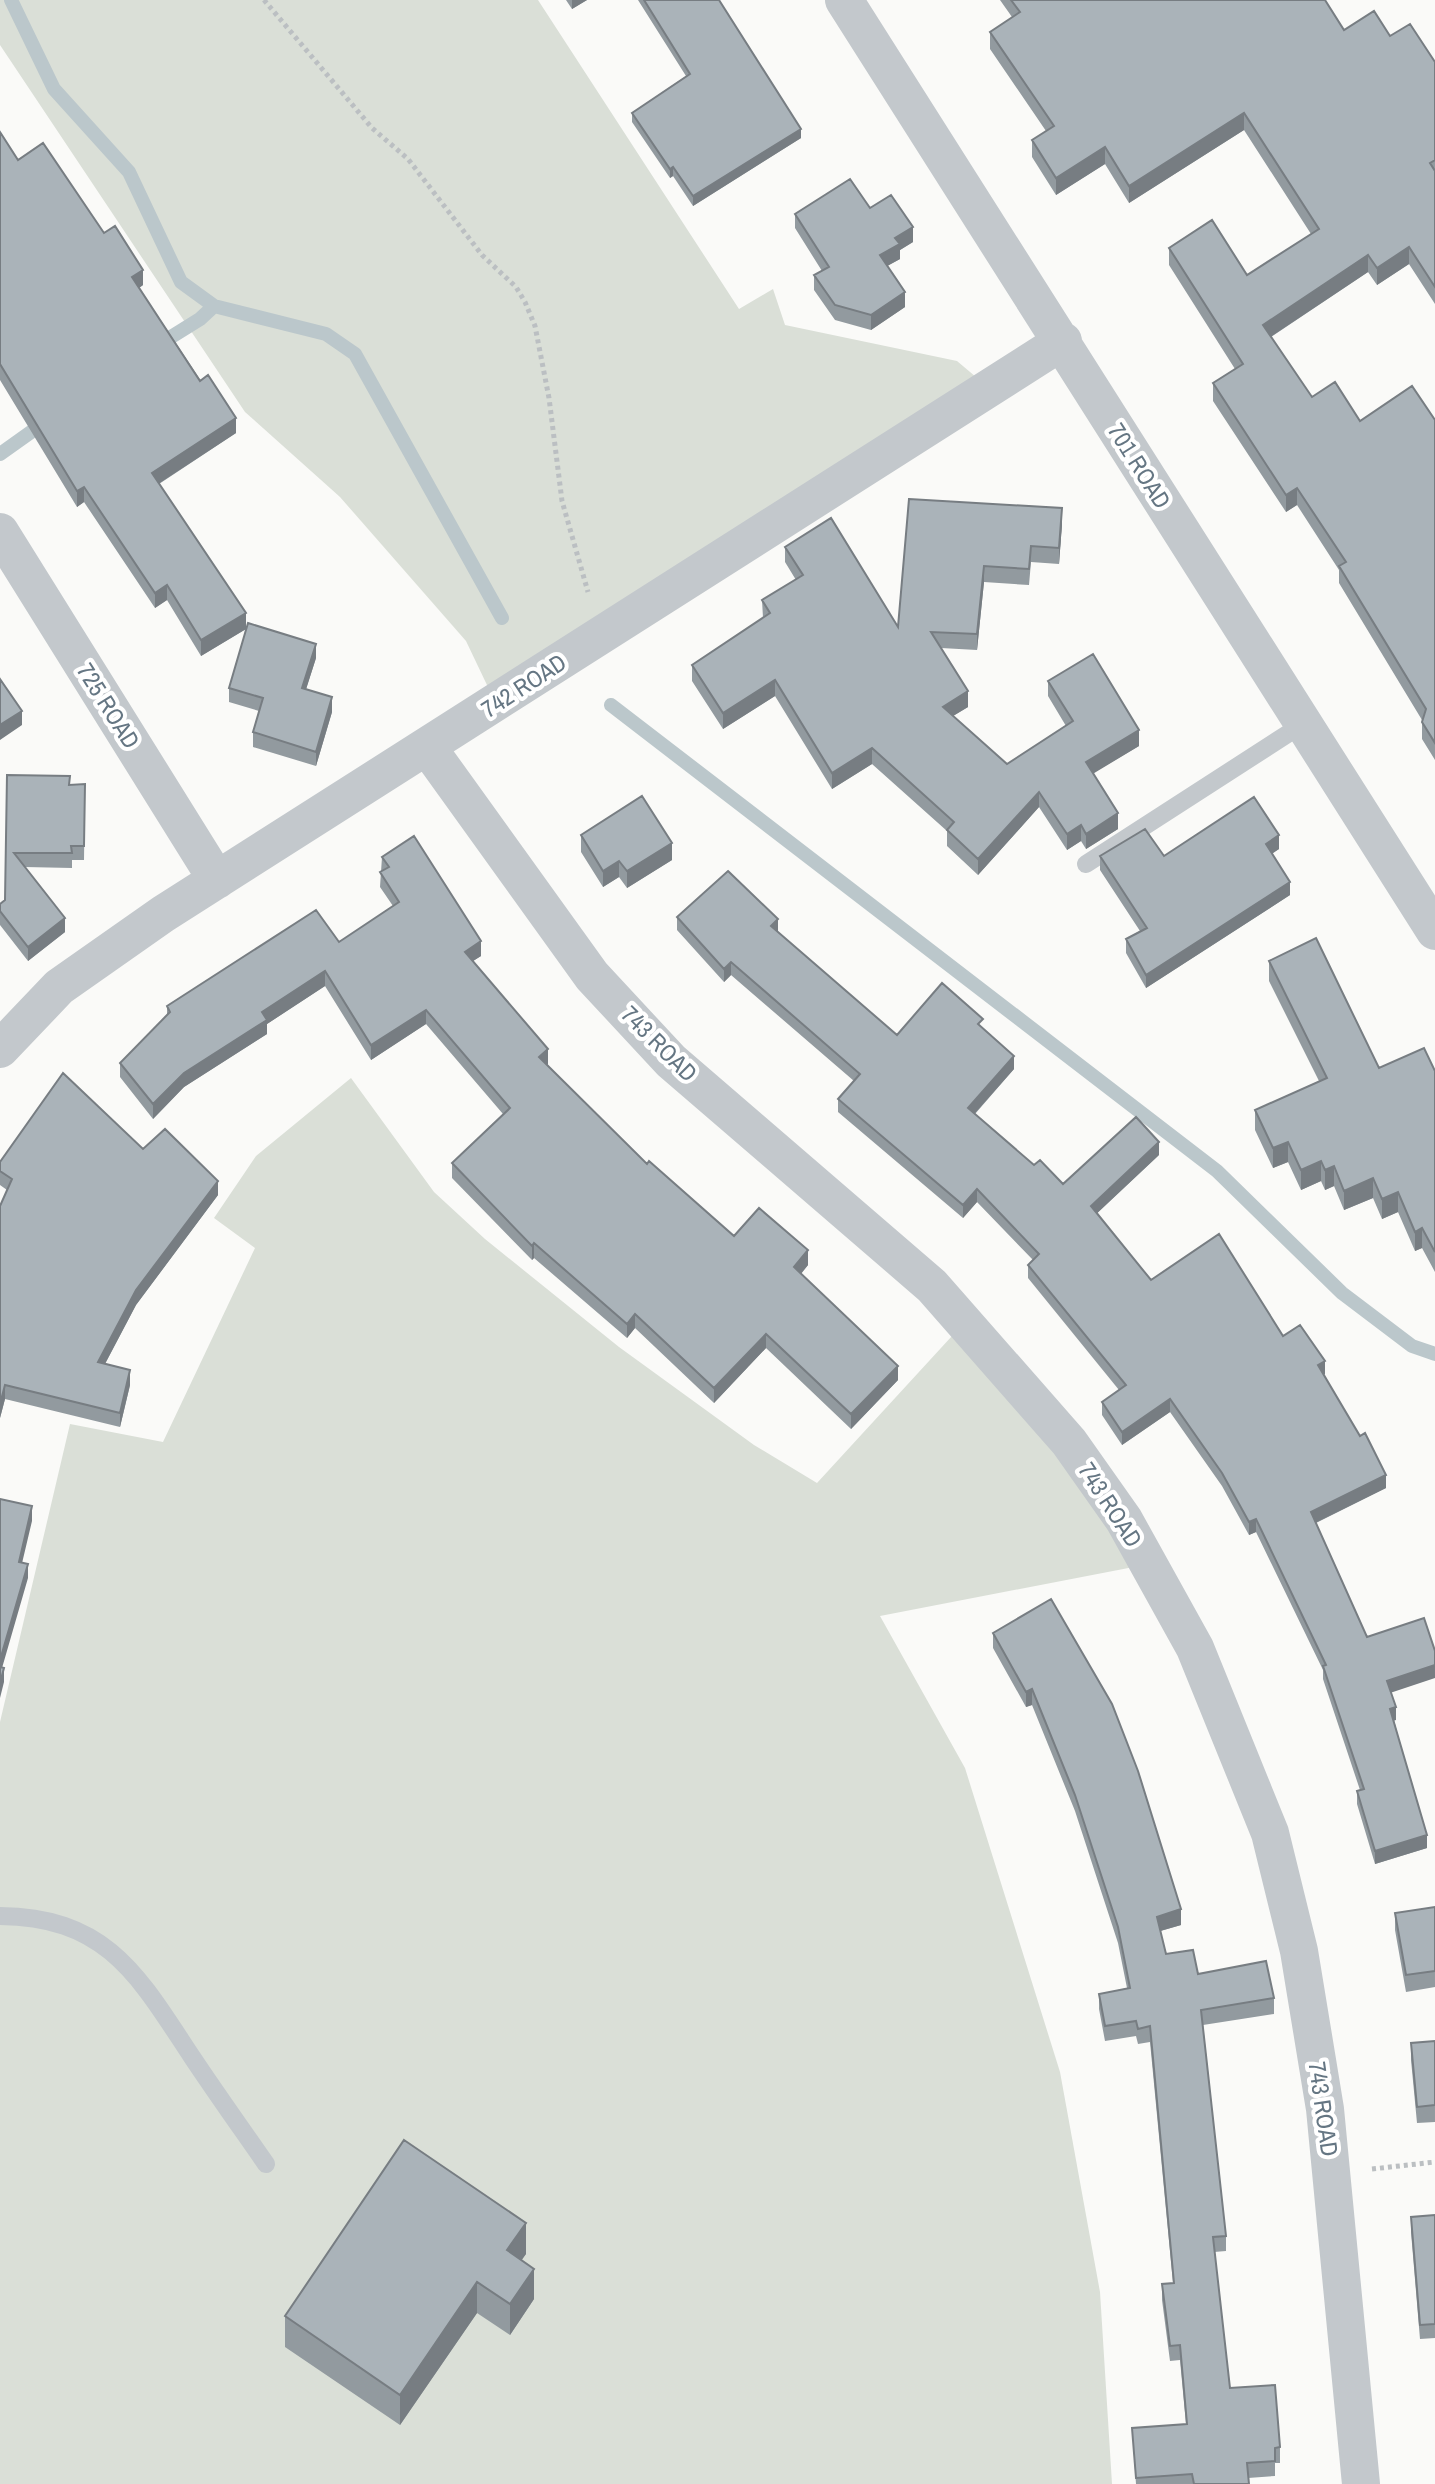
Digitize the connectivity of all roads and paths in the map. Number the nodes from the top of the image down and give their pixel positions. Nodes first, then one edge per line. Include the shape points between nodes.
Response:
1 (264, 0) edge
2 (844, 0) edge
3 (1063, 341) junction
4 (0, 532) edge
5 (603, 635) junction
6 (1303, 724) junction
7 (428, 748) junction
8 (1086, 864) dead end
9 (217, 880) junction
10 (1435, 931) edge
11 (0, 1049) edge
12 (0, 1916) edge
13 (1435, 2162) edge
14 (266, 2164) dead end
15 (1375, 2168) dead end
16 (1361, 2484) edge

1 - 5 path via 372,128 408,159 525,302 549,398 567,527
2 - 3 street, 701 ROAD
3 - 5 street, 742 ROAD
3 - 6 street, 701 ROAD
4 - 9 street, 725 ROAD
5 - 7 street, 742 ROAD
6 - 8 lane
6 - 10 street, 701 ROAD
7 - 9 street, 742 ROAD
7 - 16 street, 743 ROAD via 592,976 671,1061 932,1286 1069,1442 1124,1520 1195,1648 1270,1833 1299,1951 1325,2109
9 - 11 street, 742 ROAD via 59,987
12 - 14 lane via 61,1924 105,1945 135,1972
13 - 15 path

